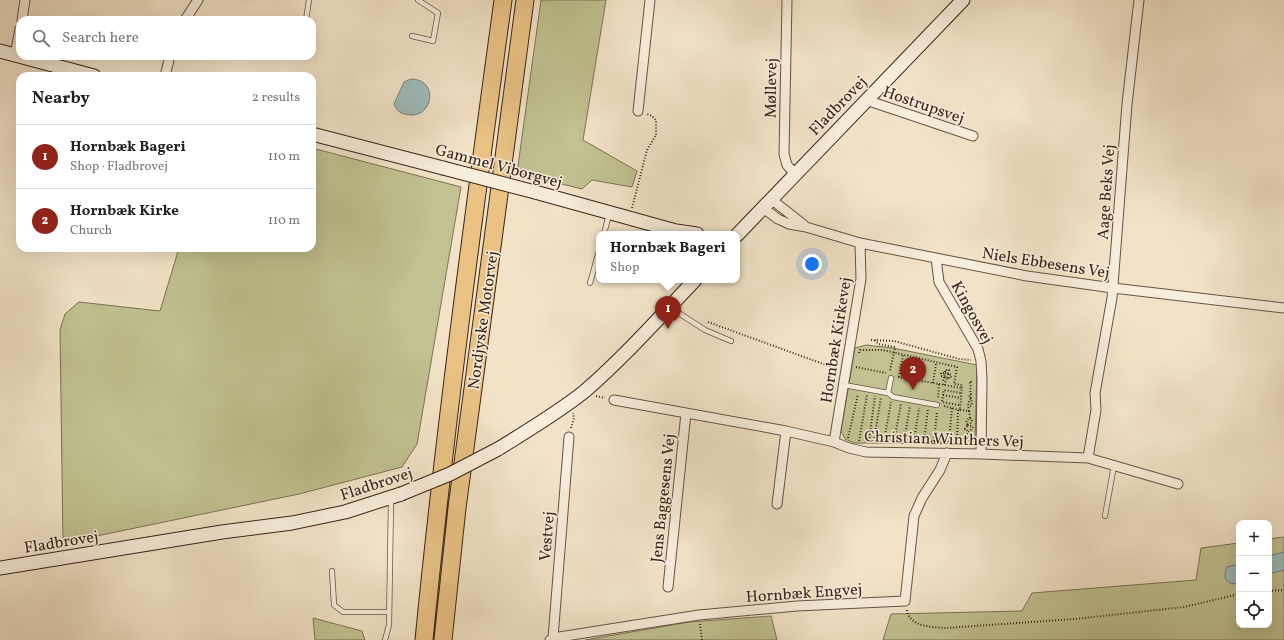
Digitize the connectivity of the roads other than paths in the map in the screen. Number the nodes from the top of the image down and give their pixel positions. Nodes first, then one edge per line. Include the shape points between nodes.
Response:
1 (25, 0) edge
2 (198, 0) edge
3 (309, 0) edge
4 (418, 0) edge
5 (497, 0) edge
6 (503, 0) edge
7 (525, 0) edge
8 (536, 0) edge
9 (650, 0) edge
10 (786, 0) edge
11 (962, 0) edge
12 (1139, 0) edge
13 (23, 16) edge
14 (188, 16) edge
15 (307, 16) edge
16 (412, 36) dead end
17 (16, 50) edge
18 (0, 51) edge
19 (15, 55) joint
20 (34, 60) edge
21 (169, 60) edge
22 (79, 72) edge
23 (165, 72) edge
24 (866, 100) junction
25 (638, 111) road end
26 (316, 135) edge
27 (973, 136) dead end
28 (482, 152) junction
29 (795, 174) junction
30 (767, 204) junction
31 (497, 206) junction
32 (610, 212) junction
33 (806, 227) junction
34 (605, 231) edge
35 (675, 231) edge
36 (740, 232) edge
37 (860, 243) junction
38 (936, 258) junction
39 (596, 262) edge
40 (590, 283) dead end
41 (692, 283) edge
42 (1113, 288) junction
43 (669, 307) junction
44 (1284, 308) edge
45 (731, 341) dead end
46 (891, 378) road end
47 (844, 385) junction
48 (888, 393) junction
49 (614, 400) road end
50 (936, 405) road end
51 (686, 413) junction
52 (786, 431) junction
53 (569, 437) road end
54 (834, 442) junction
55 (947, 453) junction
56 (981, 454) junction
57 (1088, 458) junction
58 (1114, 465) junction
59 (1178, 484) dead end
60 (396, 496) junction
61 (777, 504) dead end
62 (1105, 516) dead end
63 (0, 568) edge
64 (332, 571) dead end
65 (668, 587) dead end
66 (389, 612) junction
67 (551, 639) edge
68 (386, 640) edge
69 (424, 640) edge
70 (443, 640) edge

1 - 13 street
2 - 14 street
3 - 15 lane
4 - 16 lane via 438,13 433,40
5 - 28 highway
6 - 28 highway, Nordjyske Motorvej
7 - 31 highway, Nordjyske Motorvej
8 - 31 highway
9 - 25 street
10 - 29 street, Møllevej via 784,154 787,165
11 - 24 main road, Fladbrovej
12 - 42 street, Aage Beks Vej via 1127,104
17 - 19 street
18 - 19 main road
20 - 22 main road
21 - 23 street
24 - 27 street, Hostrupsvej
24 - 29 main road, Fladbrovej
26 - 32 main road, Gammel Viborgvej, bridge
28 - 69 highway, Nordjyske Motorvej via 437,507
29 - 30 main road, Fladbrovej
30 - 33 street, Niels Ebbesens Vej via 782,208
30 - 33 street, Niels Ebbesens Vej via 778,219
30 - 36 main road, Fladbrovej
31 - 70 highway, Nordjyske Motorvej via 457,508
32 - 34 lane
32 - 35 main road, Gammel Viborgvej
33 - 37 street, Niels Ebbesens Vej
37 - 38 street, Niels Ebbesens Vej
37 - 47 street, Hornbæk Kirkevej via 861,280
38 - 42 street, Niels Ebbesens Vej via 1027,276
38 - 56 street, Kingosvej via 939,282 973,339 981,361
39 - 40 lane
41 - 43 main road, Fladbrovej
42 - 44 street, Niels Ebbesens Vej
42 - 57 street, Aage Beks Vej via 1095,393 1096,410
43 - 45 lane via 705,330
43 - 60 main road, Fladbrovej, bridge via 637,342 570,402 498,449 450,474
46 - 48 lane
47 - 48 lane
47 - 54 street, Hornbæk Kirkevej
48 - 50 lane via 893,397
49 - 51 street, Christian Winthers Vej
51 - 52 street, Christian Winthers Vej
51 - 65 street, Jens Baggesens Vej
52 - 54 street, Christian Winthers Vej
52 - 61 street
53 - 67 street, Vestvej
54 - 55 street, Christian Winthers Vej via 866,452
55 - 56 street, Christian Winthers Vej
55 - 67 street, Hornbæk Engvej via 914,516 905,601 797,606 699,615
56 - 57 street, Christian Winthers Vej
57 - 58 street, Christian Winthers Vej
58 - 59 street, Christian Winthers Vej
58 - 62 lane
60 - 63 main road, Fladbrovej via 345,512 292,523
60 - 66 lane
64 - 66 lane via 334,605 343,612
66 - 68 lane

